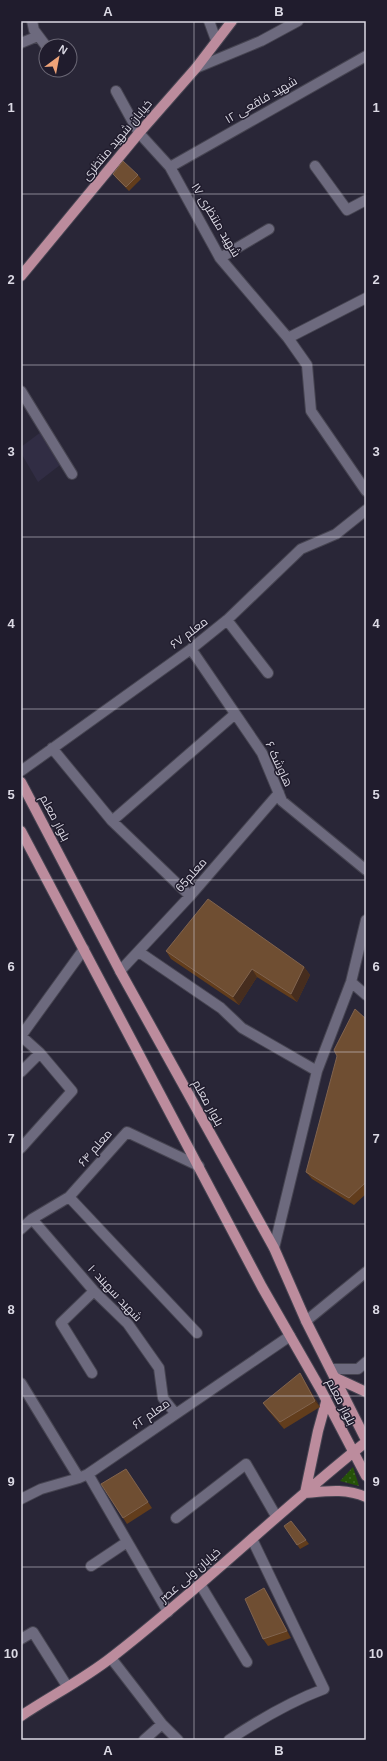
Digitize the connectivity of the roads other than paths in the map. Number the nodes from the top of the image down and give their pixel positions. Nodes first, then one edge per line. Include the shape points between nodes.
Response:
1 (32, 21) edge
2 (209, 21) edge
3 (232, 21) edge
4 (298, 21) edge
5 (38, 36) joint
6 (216, 40) junction
7 (21, 43) edge
8 (366, 56) edge
9 (196, 68) junction
10 (116, 91) dead end
11 (139, 133) junction
12 (315, 166) dead end
13 (170, 167) junction
14 (366, 200) edge
15 (269, 229) dead end
16 (220, 258) junction
17 (21, 276) edge
18 (366, 298) edge
19 (288, 338) junction
20 (21, 391) edge
21 (72, 474) dead end
22 (366, 491) edge
23 (366, 510) edge
24 (227, 620) junction
25 (191, 649) junction
26 (268, 673) dead end
27 (235, 714) junction
28 (52, 748) junction
29 (21, 771) edge
30 (21, 782) edge
31 (279, 793) junction
32 (112, 822) junction
33 (21, 831) edge
34 (366, 870) edge
35 (190, 896) junction
36 (366, 920) edge
37 (84, 949) junction
38 (139, 952) junction
39 (120, 971) junction
40 (351, 982) junction
41 (366, 995) edge
42 (21, 1036) edge
43 (40, 1053) junction
44 (317, 1071) junction
45 (21, 1072) edge
46 (21, 1148) edge
47 (199, 1166) junction
48 (69, 1197) junction
49 (32, 1219) junction
50 (21, 1229) edge
51 (274, 1248) junction
52 (366, 1272) edge
53 (94, 1291) junction
54 (306, 1321) junction
55 (197, 1333) dead end
56 (290, 1336) junction
57 (366, 1362) edge
58 (92, 1373) dead end
59 (336, 1378) junction
60 (21, 1383) edge
61 (366, 1392) edge
62 (325, 1399) junction
63 (176, 1413) junction
64 (366, 1441) edge
65 (352, 1453) junction
66 (83, 1476) junction
67 (366, 1476) edge
68 (305, 1493) junction
69 (366, 1497) edge
70 (21, 1499) edge
71 (276, 1516) junction
72 (176, 1518) dead end
73 (252, 1539) junction
74 (127, 1542) junction
75 (91, 1566) dead end
76 (200, 1584) junction
77 (168, 1612) junction
78 (21, 1639) edge
79 (111, 1658) junction
80 (247, 1662) dead end
81 (67, 1686) junction
82 (21, 1716) edge
83 (162, 1724) junction
84 (144, 1740) edge
85 (178, 1740) edge
86 (229, 1740) edge

1 - 5 street
2 - 6 street
3 - 6 main road, خیابان شهید منتظری
4 - 9 street via 261,41
5 - 7 street
6 - 9 main road, خیابان شهید منتظری
8 - 13 street, شهید فاقعی ۱۲
9 - 11 main road, خیابان شهید منتظری
10 - 11 street, شهید منتظری ۱۷
11 - 13 street, شهید منتظری ۱۷
11 - 17 main road, خیابان شهید منتظری
12 - 14 street via 347,210
13 - 16 street, شهید منتظری ۱۷
15 - 16 street
16 - 19 street, شهید منتظری ۱۷
18 - 19 street
19 - 22 street, شهید منتظری ۱۷ via 307,365 311,411
20 - 21 street
23 - 24 street, معلم ۶۷ via 336,534 301,549
24 - 25 street, معلم ۶۷
24 - 26 street
25 - 27 street, هاوشک ۶
25 - 28 street, معلم ۶۷
27 - 31 street, هاوشک ۶ via 262,753
27 - 32 street
28 - 29 street, معلم ۶۷
28 - 32 street
30 - 39 main road, بلوار معلم
31 - 34 street, هاوشک ۶ via 282,801
31 - 35 street, معلم65
32 - 35 street
33 - 37 main road, بلوار معلم
35 - 38 street, معلم65
36 - 40 street
37 - 42 street
37 - 47 main road, بلوار معلم
38 - 39 street, معلم65
38 - 44 street via 220,1008 242,1028
39 - 51 main road, بلوار معلم
40 - 41 street
40 - 44 street
42 - 43 street
43 - 45 street
43 - 46 street via 72,1091
44 - 51 street
47 - 48 street, معلم ۶۴ via 127,1132
47 - 56 main road, بلوار معلم
48 - 49 street, معلم ۶۴
48 - 55 street
49 - 50 street, معلم ۶۴
49 - 53 street, شهید سهبند ۱۰
51 - 54 main road, بلوار معلم
52 - 54 street
53 - 58 street via 61,1323
53 - 63 street, شهید سهبند ۱۰ via 128,1324 159,1368 164,1398
54 - 59 main road, بلوار معلم
56 - 62 main road, بلوار معلم
56 - 63 street, معلم ۶۲
57 - 59 street via 358,1369
59 - 61 main road
59 - 62 main road via 335,1395
59 - 64 main road, بلوار معلم
60 - 66 street
62 - 65 main road, بلوار معلم
62 - 68 main road
63 - 66 street, معلم ۶۲
64 - 65 main road, خیابان ولی عصر
65 - 67 main road, بلوار معلم
65 - 68 main road, خیابان ولی عصر
66 - 70 street, معلم ۶۲ via 41,1489
66 - 74 street
68 - 69 main road via 336,1490 356,1492
68 - 71 main road, خیابان ولی عصر
71 - 72 street via 246,1464
71 - 73 main road, خیابان ولی عصر
73 - 76 main road, خیابان ولی عصر
73 - 86 street via 324,1689 264,1716
74 - 75 street
74 - 77 street
76 - 77 main road, خیابان ولی عصر
76 - 80 street
77 - 79 main road, خیابان ولی عصر
78 - 81 street via 33,1632
79 - 81 main road, خیابان ولی عصر
79 - 83 street
81 - 82 main road, خیابان ولی عصر
83 - 84 street
83 - 85 street

